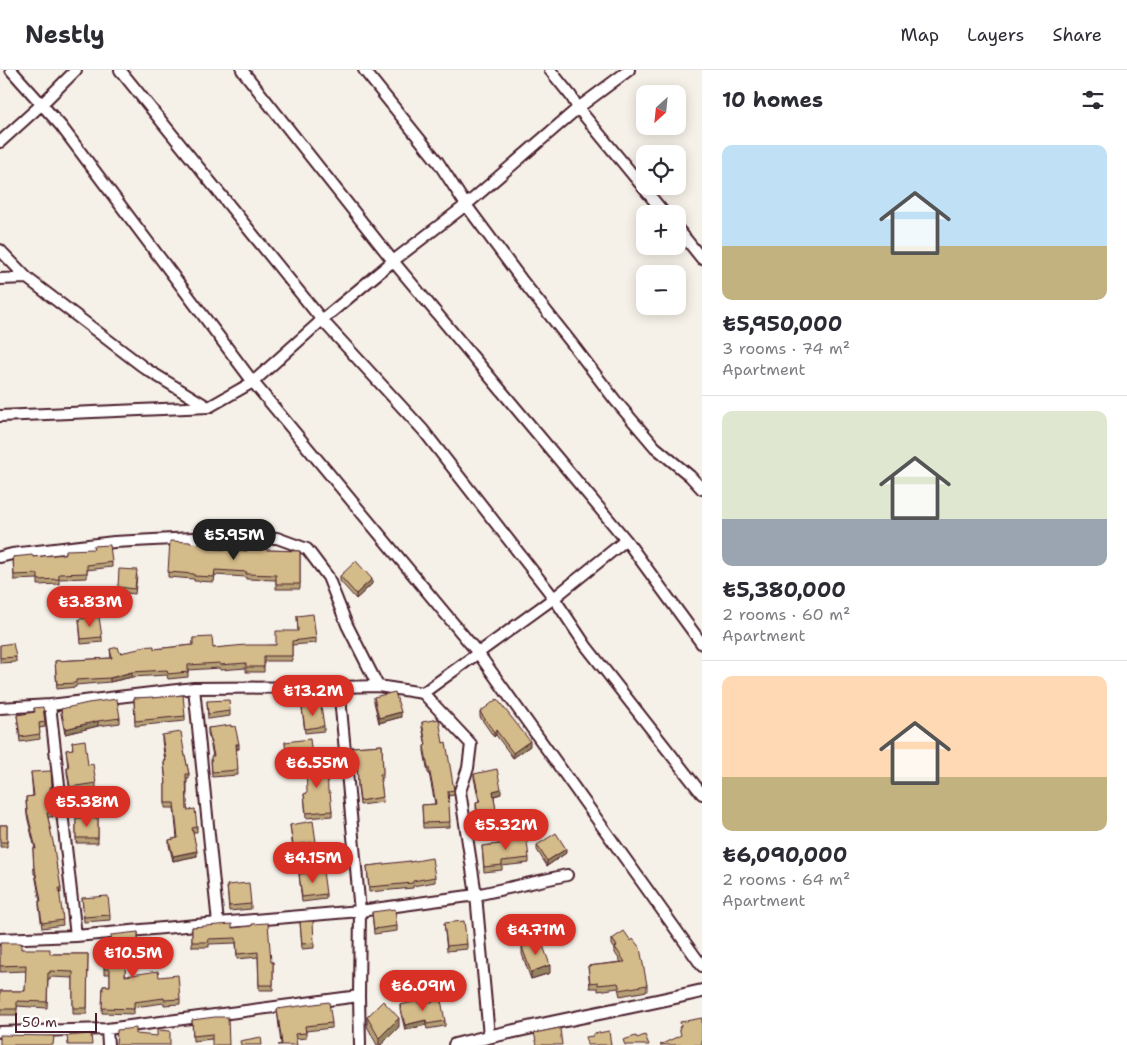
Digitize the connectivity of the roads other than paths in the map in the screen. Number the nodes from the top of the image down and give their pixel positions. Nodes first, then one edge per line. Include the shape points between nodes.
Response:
1 (11, 70) edge
2 (76, 70) edge
3 (120, 70) edge
4 (242, 70) edge
5 (550, 70) edge
6 (629, 70) edge
7 (369, 72) edge
8 (42, 104) junction
9 (578, 108) junction
10 (0, 142) edge
11 (466, 205) junction
12 (658, 205) edge
13 (686, 239) edge
14 (0, 250) edge
15 (702, 259) edge
16 (393, 261) junction
17 (27, 278) junction
18 (0, 280) edge
19 (322, 320) junction
20 (253, 382) junction
21 (209, 407) junction
22 (0, 416) edge
23 (702, 489) edge
24 (626, 540) junction
25 (0, 557) edge
26 (554, 598) junction
27 (702, 644) edge
28 (478, 653) junction
29 (378, 686) junction
30 (339, 687) junction
31 (194, 688) junction
32 (423, 693) junction
33 (50, 705) junction
34 (0, 708) edge
35 (702, 794) edge
36 (568, 875) dead end
37 (476, 895) junction
38 (360, 912) junction
39 (218, 923) junction
40 (76, 936) junction
41 (0, 939) edge
42 (702, 966) edge
43 (702, 991) edge
44 (359, 996) junction
45 (107, 1029) junction
46 (0, 1032) edge
47 (489, 1036) junction
48 (108, 1045) edge
49 (360, 1045) edge
50 (455, 1045) edge

1 - 8 street
2 - 8 street
3 - 19 street
4 - 16 street
5 - 9 street
6 - 9 street
7 - 11 street via 438,162
8 - 10 street
8 - 20 street
9 - 11 street
9 - 12 street
11 - 16 street
11 - 23 street via 615,400 655,447
13 - 15 street
14 - 17 street
16 - 19 street
16 - 24 street
17 - 18 street
17 - 21 street via 146,369
19 - 20 street
19 - 26 street via 423,430
20 - 21 street
20 - 28 street
21 - 22 street
24 - 26 street
24 - 27 street
25 - 29 street via 114,542 277,538 307,549 328,577 347,625
26 - 28 street
26 - 35 street via 586,646
28 - 32 street
28 - 42 street
29 - 30 street
29 - 32 street
30 - 31 street
30 - 38 street
31 - 33 street
31 - 39 street
32 - 37 street via 470,744 468,768 460,791
33 - 34 street
33 - 40 street
36 - 37 street
37 - 38 street
37 - 47 street
38 - 39 street
38 - 44 street
39 - 40 street
40 - 41 street
43 - 47 street
44 - 45 street
44 - 49 street
45 - 46 street
45 - 48 street
47 - 50 street

